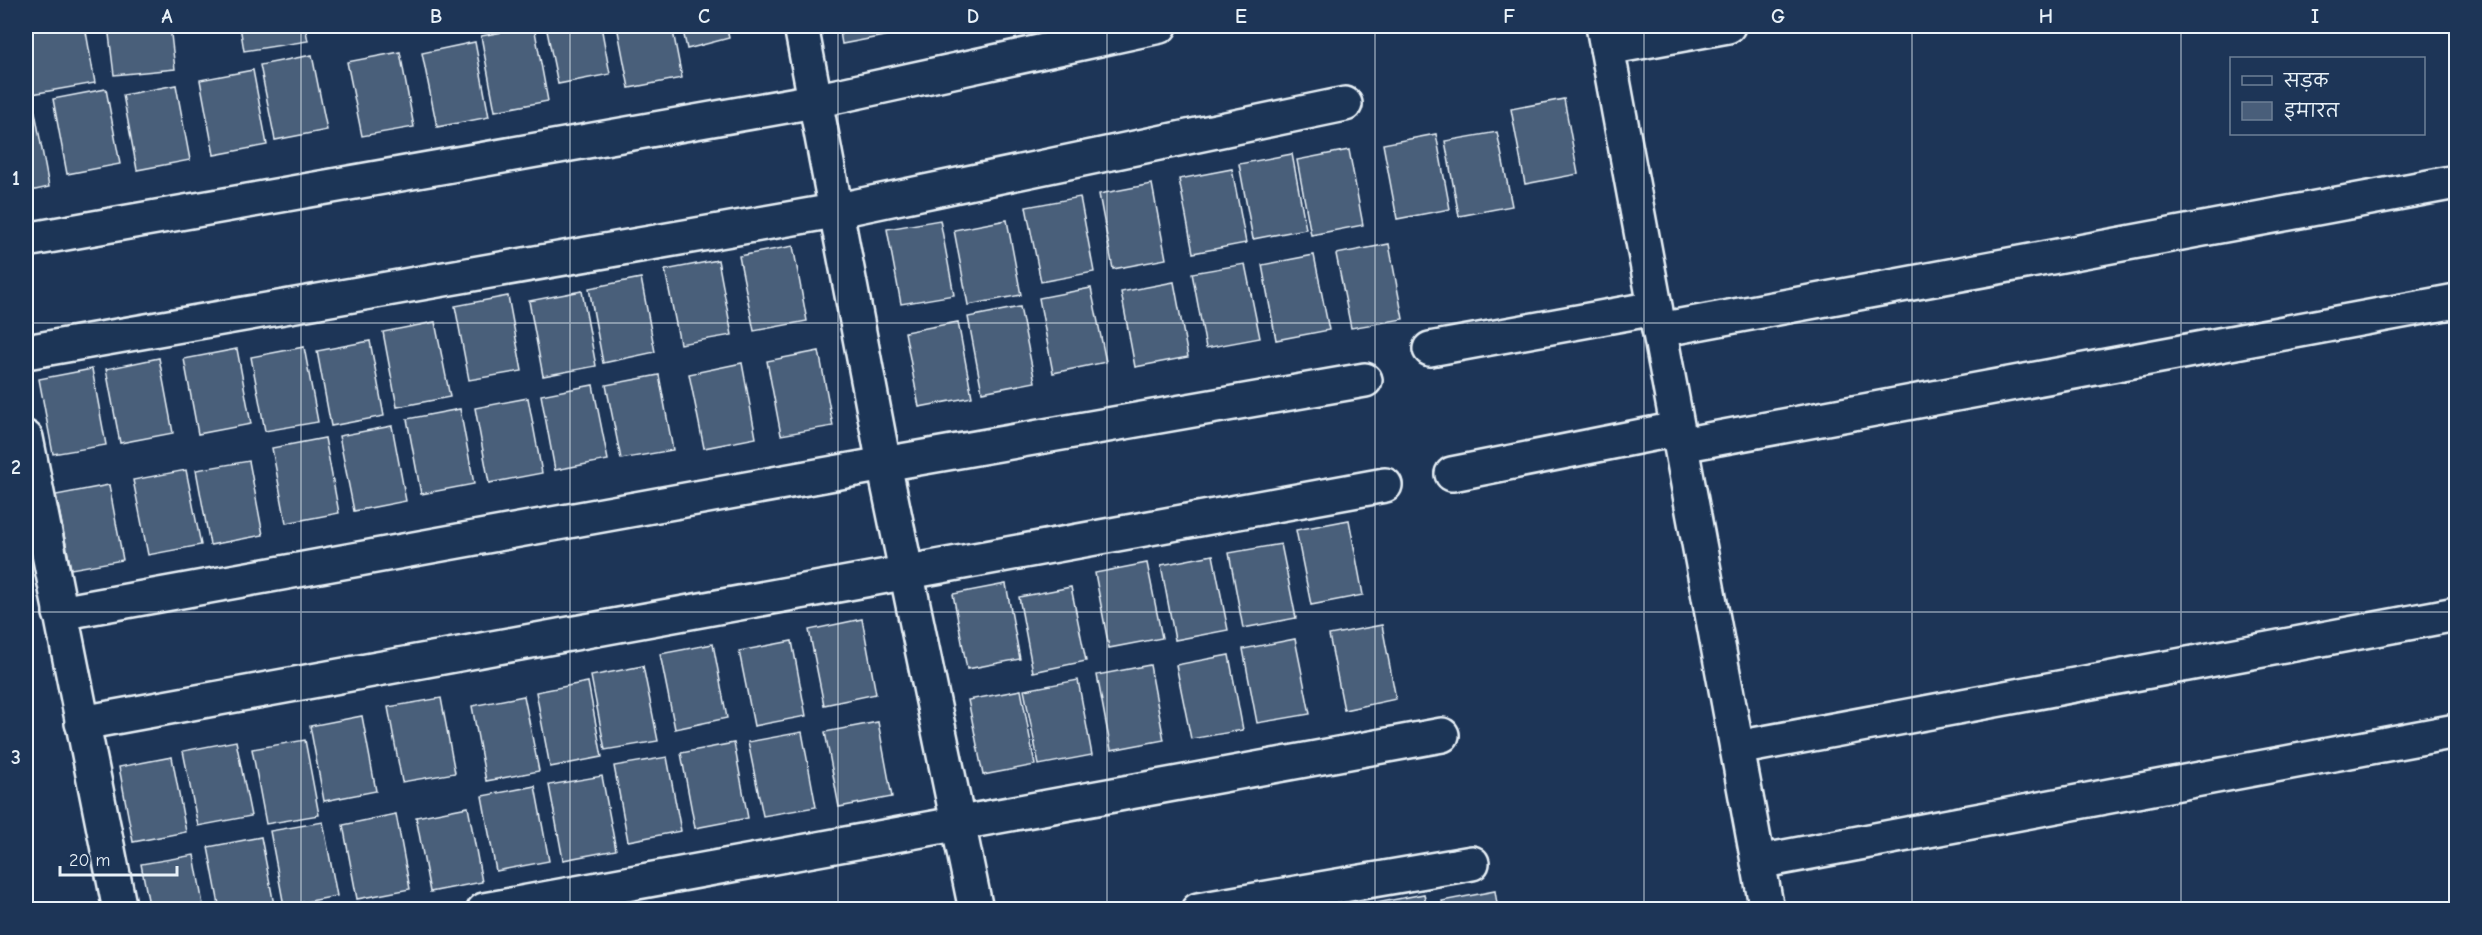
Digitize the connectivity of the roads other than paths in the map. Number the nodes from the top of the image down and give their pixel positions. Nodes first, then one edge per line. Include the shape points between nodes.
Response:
1 (801, 26) edge
2 (1160, 26) edge
3 (1728, 26) edge
4 (1605, 37) edge
5 (814, 101) junction
6 (1345, 104) dead end
7 (2457, 182) edge
8 (834, 211) junction
9 (26, 240) edge
10 (2457, 301) edge
11 (1657, 319) junction
12 (1430, 349) dead end
13 (26, 352) edge
14 (1365, 380) dead end
15 (1679, 437) junction
16 (26, 438) edge
17 (884, 464) junction
18 (1452, 474) dead end
19 (1385, 485) dead end
20 (906, 571) junction
21 (60, 613) junction
22 (2457, 614) edge
23 (82, 723) junction
24 (2457, 731) edge
25 (1442, 735) dead end
26 (1737, 748) junction
27 (960, 823) junction
28 (1472, 862) dead end
29 (1758, 862) junction
30 (120, 909) edge
31 (484, 909) edge
32 (976, 909) edge
33 (1198, 909) edge
34 (1767, 909) edge

1 - 5 street
2 - 5 street
3 - 4 street
4 - 11 street
5 - 8 street
5 - 9 street
6 - 8 street
7 - 11 street
8 - 13 street
8 - 17 street
10 - 15 street
11 - 12 street
11 - 15 street
14 - 17 street
15 - 18 street
15 - 26 street
16 - 21 street
17 - 20 street
17 - 21 street
19 - 20 street
20 - 23 street
20 - 27 street
21 - 23 street
22 - 26 street
23 - 30 street
24 - 29 street
25 - 27 street
26 - 29 street
27 - 31 street
27 - 32 street
28 - 33 street
29 - 34 street

